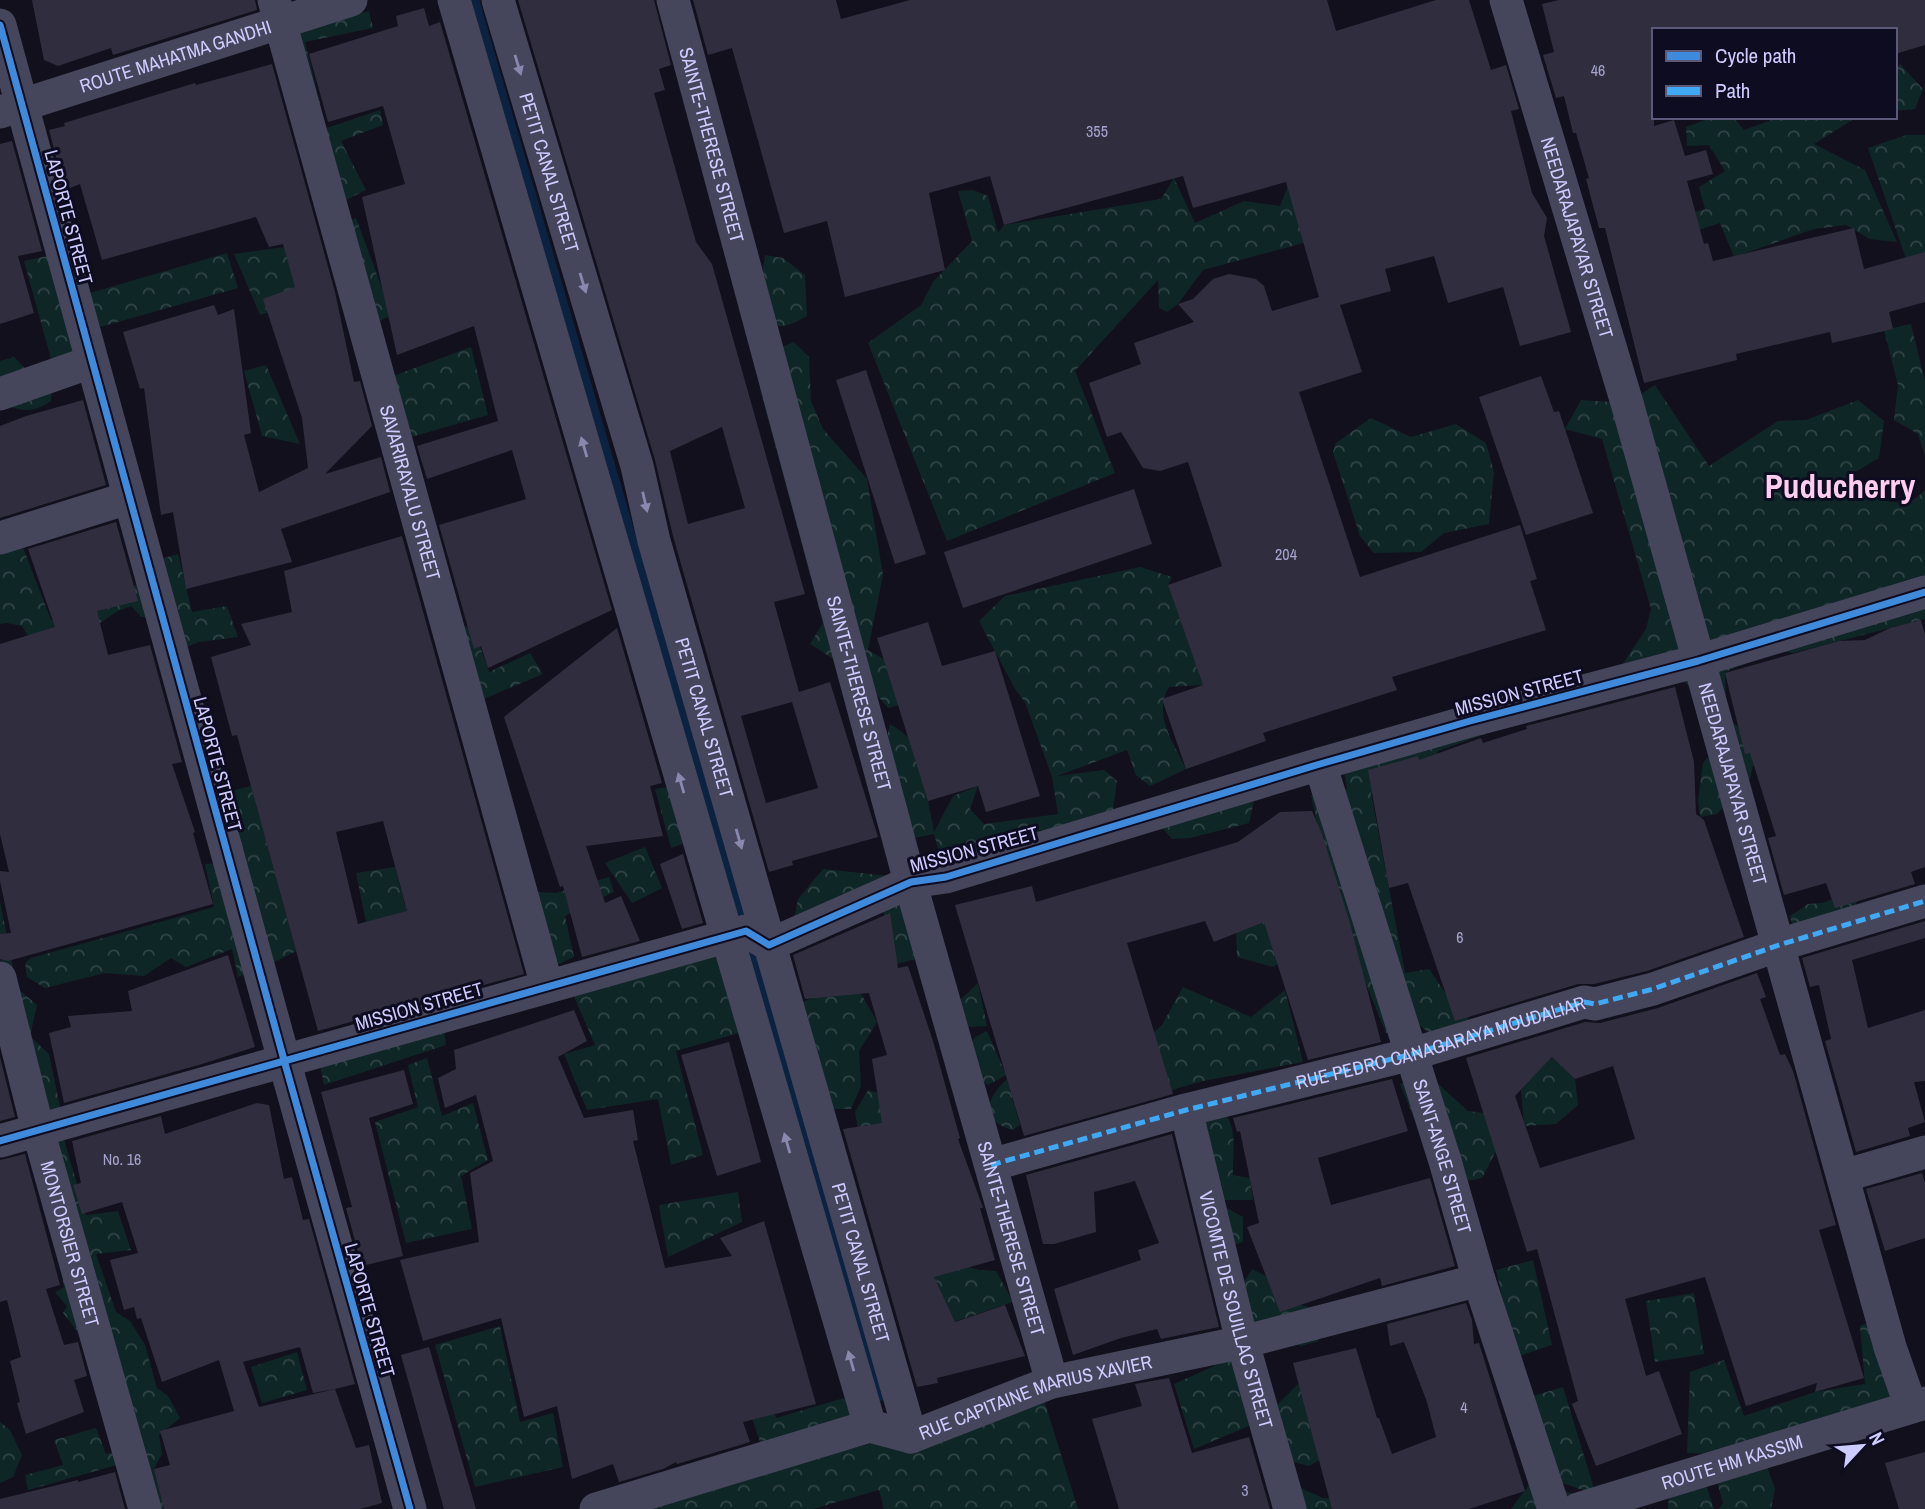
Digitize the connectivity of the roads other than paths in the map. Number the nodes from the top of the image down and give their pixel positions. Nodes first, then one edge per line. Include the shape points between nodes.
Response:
1 (351, 0) edge
2 (454, 0) edge
3 (498, 0) edge
4 (673, 0) edge
5 (1506, 0) edge
6 (277, 11) edge
7 (0, 25) edge
8 (11, 109) edge
9 (91, 362) junction
10 (0, 394) edge
11 (128, 498) junction
12 (0, 538) edge
13 (1925, 592) edge
14 (1698, 661) junction
15 (1320, 764) junction
16 (911, 882) junction
17 (1925, 901) edge
18 (725, 936) junction
19 (769, 945) junction
20 (1779, 945) junction
21 (0, 978) edge
22 (547, 986) junction
23 (1412, 1054) junction
24 (284, 1060) junction
25 (1186, 1110) junction
26 (38, 1130) junction
27 (0, 1141) edge
28 (1925, 1152) edge
29 (991, 1165) junction
30 (1843, 1176) junction
31 (1479, 1280) junction
32 (1243, 1342) junction
33 (1052, 1382) junction
34 (1918, 1405) edge
35 (870, 1426) junction
36 (911, 1437) junction
37 (145, 1509) edge
38 (410, 1509) edge
39 (596, 1509) edge
40 (1290, 1509) edge
41 (1554, 1509) edge
42 (1578, 1509) edge

1 - 6 street, ROUTE MAHATMA GANDHI
18 -> 2 street, PETIT CANAL STREET
3 -> 19 street, PETIT CANAL STREET via 637,466 654,541
4 - 16 street, SAINTE-THERESE STREET
5 - 14 street, NEEDARAJAPAYAR STREET via 1627,403
6 - 8 street, ROUTE MAHATMA GANDHI
6 - 22 street, SAVARIRAYALU STREET
7 - 8 street, LAPORTE STREET
8 - 9 street, LAPORTE STREET
9 - 10 street
9 - 11 street, LAPORTE STREET
11 - 12 street
11 - 24 street, LAPORTE STREET
13 - 14 street, MISSION STREET
14 - 15 street, MISSION STREET
14 - 20 street, NEEDARAJAPAYAR STREET
15 - 16 street, MISSION STREET via 946,877
15 - 23 street, SAINT-ANGE STREET
16 - 19 street, MISSION STREET
16 - 29 street, SAINTE-THERESE STREET
17 - 20 street, RUE PEDRO CANAGARAYA MOUDALIAR
18 - 19 street, MISSION STREET via 746,930
18 - 22 street, MISSION STREET
35 -> 18 street, PETIT CANAL STREET
19 - 36 street, PETIT CANAL STREET
20 - 23 street, RUE PEDRO CANAGARAYA MOUDALIAR via 1653,989 1595,1004 1584,1002
20 - 30 street, NEEDARAJAPAYAR STREET
21 - 26 street, MONTORSIER STREET
22 - 24 street, MISSION STREET
23 - 25 street, RUE PEDRO CANAGARAYA MOUDALIAR
23 - 31 street, SAINT-ANGE STREET
24 - 26 street, MISSION STREET
24 - 38 street, LAPORTE STREET
25 - 29 street, RUE PEDRO CANAGARAYA MOUDALIAR
25 - 32 street, VICOMTE DE SOUILLAC STREET
26 - 27 street, MISSION STREET
26 - 37 street, MONTORSIER STREET
28 - 30 street
29 - 33 street, SAINTE-THERESE STREET
30 - 34 street, NEEDARAJAPAYAR STREET via 1890,1347
31 - 32 street, RUE CAPITAINE MARIUS XAVIER
31 - 41 street, SAINT-ANGE STREET
32 - 33 street, RUE CAPITAINE MARIUS XAVIER
32 - 40 street, VICOMTE DE SOUILLAC STREET
33 - 36 street, RUE CAPITAINE MARIUS XAVIER
34 - 42 street, ROUTE HM KASSIM
35 - 36 street, RUE CAPITAINE MARIUS XAVIER
35 - 39 street

